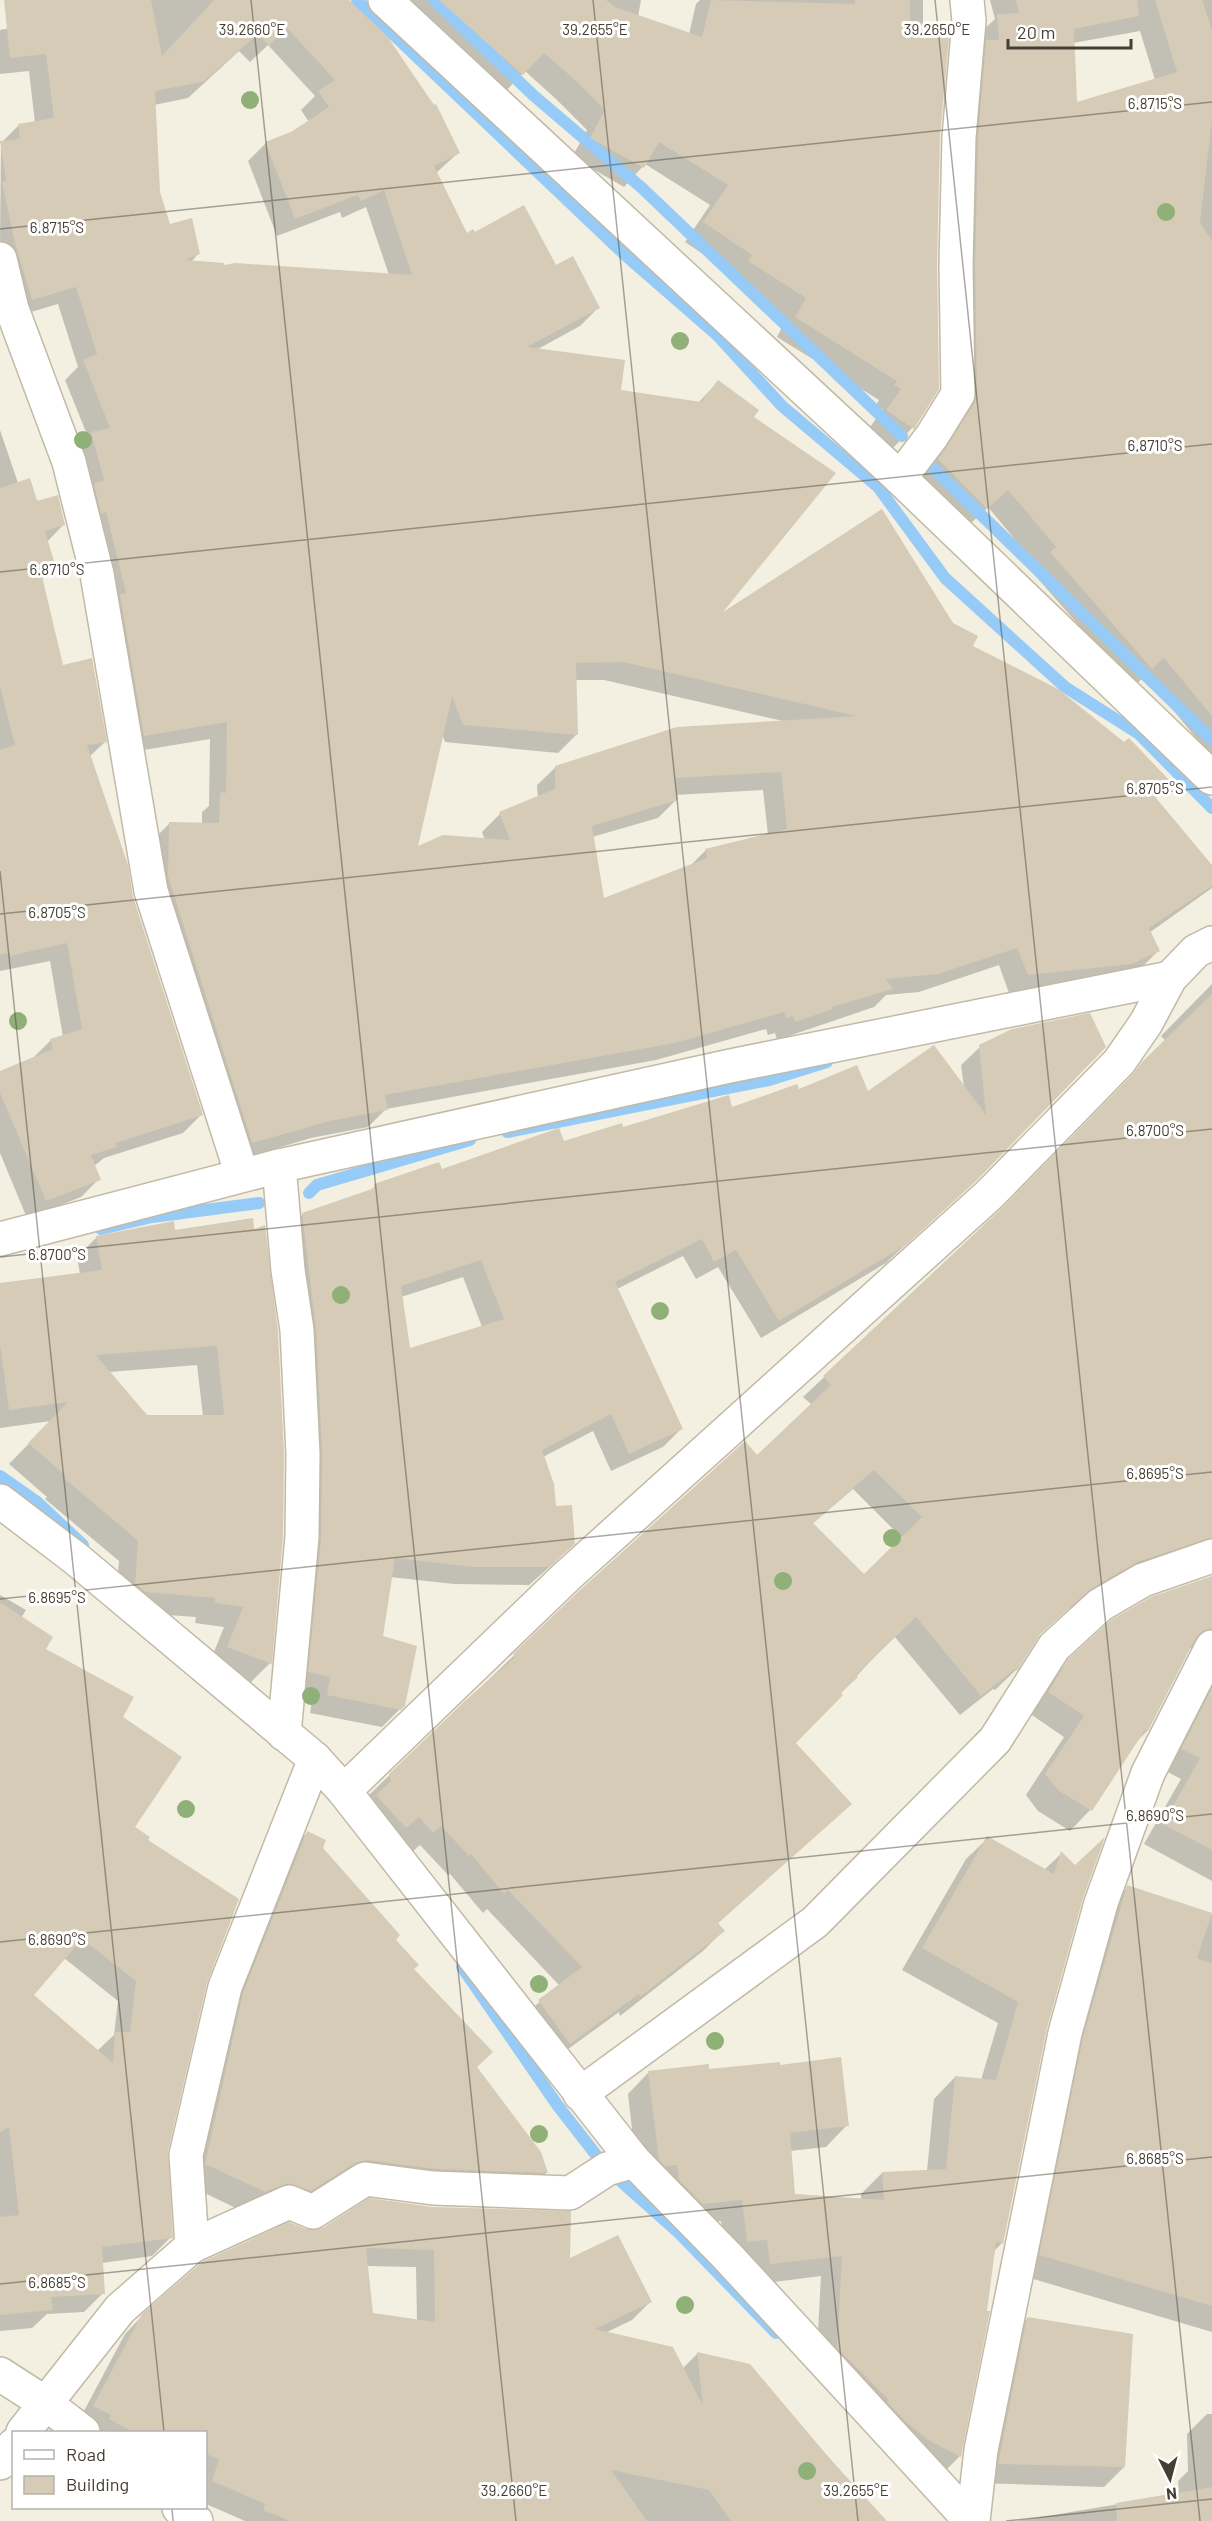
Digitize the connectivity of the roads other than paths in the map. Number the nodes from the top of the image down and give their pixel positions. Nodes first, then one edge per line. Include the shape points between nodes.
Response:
1 (386, 0) edge
2 (968, 0) edge
3 (0, 259) edge
4 (900, 478) junction
5 (1212, 778) edge
6 (1212, 942) edge
7 (1170, 978) junction
8 (279, 1166) junction
9 (242, 1175) junction
10 (0, 1239) edge
11 (0, 1501) edge
12 (1212, 1556) edge
13 (1212, 1647) edge
14 (284, 1734) junction
15 (315, 1759) junction
16 (345, 1791) junction
17 (580, 2094) junction
18 (634, 2161) junction
19 (192, 2246) junction
20 (0, 2374) edge
21 (45, 2403) junction
22 (24, 2431) edge
23 (80, 2431) edge
24 (12, 2448) edge
25 (0, 2463) edge
26 (180, 2509) edge
27 (196, 2521) edge
28 (972, 2521) edge

1 - 4 street
2 - 4 street via 959,137 958,394
3 - 9 street via 12,309 69,462 97,574 151,891
4 - 5 street
6 - 7 street via 1196,951
7 - 8 street via 730,1066
7 - 16 street via 1119,1062 990,1194 566,1577
8 - 9 street
8 - 14 street via 297,1329 303,1454 302,1537
9 - 10 street
11 - 14 street via 75,1558
12 - 17 street via 1143,1580 1100,1605 1054,1647 995,1740 815,1922
13 - 28 street via 1148,1773 1101,1903 1074,2001 981,2450
14 - 15 street
15 - 16 street
15 - 19 street via 225,1987 186,2155
16 - 17 street
17 - 18 street
18 - 19 street via 607,2169 570,2193 433,2188 365,2179 313,2212 289,2202
18 - 28 street
19 - 21 street via 120,2309
20 - 21 street
21 - 22 street
21 - 23 street
24 - 25 street
26 - 27 street

